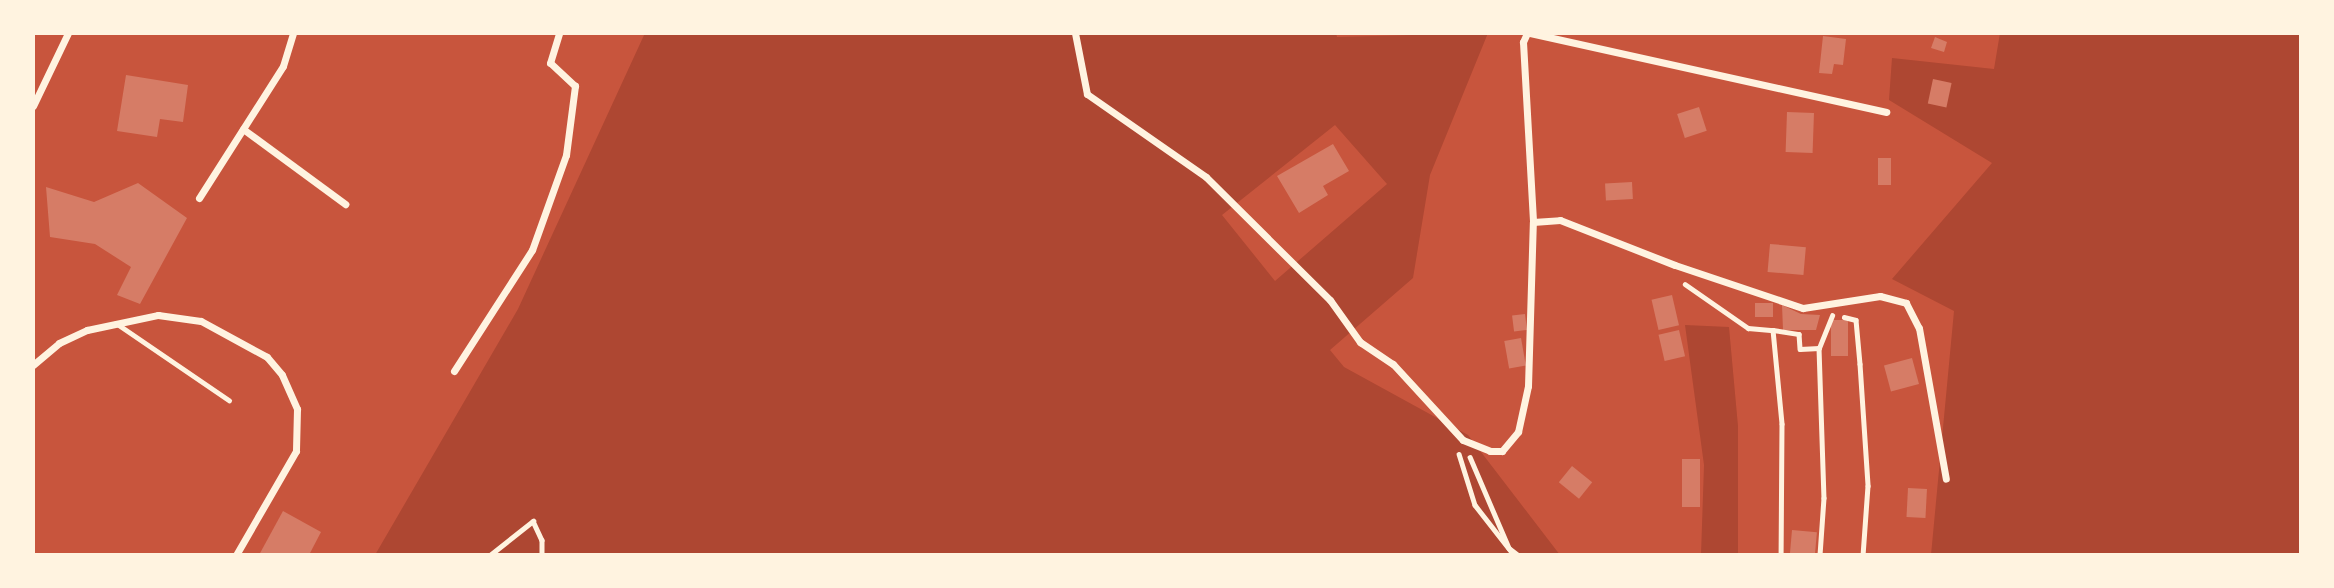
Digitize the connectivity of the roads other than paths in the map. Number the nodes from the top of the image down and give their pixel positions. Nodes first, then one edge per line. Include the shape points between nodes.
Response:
1 (68, 33) edge
2 (292, 33) edge
3 (559, 33) edge
4 (1074, 33) edge
5 (1528, 33) edge
6 (37, 88) edge
7 (33, 106) edge
8 (1886, 112) dead end
9 (243, 129) junction
10 (199, 198) dead end
11 (345, 204) dead end
12 (1533, 222) junction
13 (114, 321) junction
14 (33, 365) edge
15 (454, 371) dead end
16 (229, 400) dead end
17 (1946, 479) dead end
18 (236, 555) edge

1 - 6 street
2 - 9 street via 283,66
3 - 15 street via 550,64 575,86 566,155 532,250
4 - 12 street via 1087,94 1206,177 1330,300 1360,342 1393,364 1463,440 1490,451 1503,451 1518,432 1530,359
5 - 8 street
5 - 12 street via 1523,42
6 - 7 street
9 - 10 street
9 - 11 street
12 - 17 street via 1560,219 1665,262 1804,308 1880,296 1906,303 1919,328
13 - 14 street via 59,343
13 - 16 lane
13 - 18 street via 158,315 201,321 245,342 282,375 297,409 296,451

